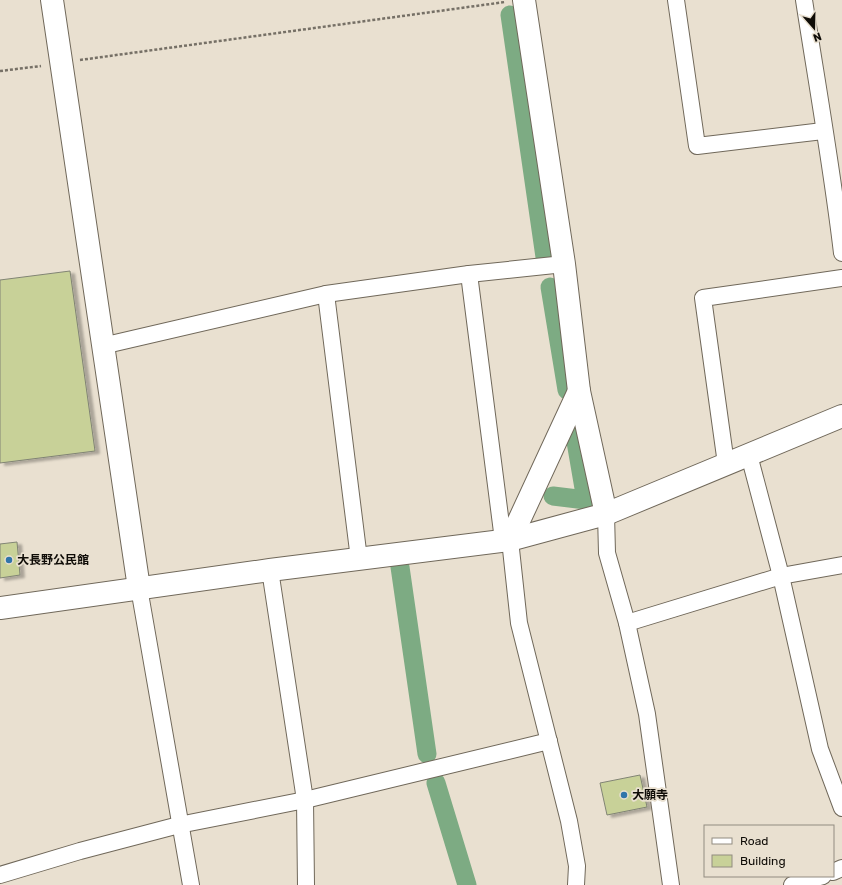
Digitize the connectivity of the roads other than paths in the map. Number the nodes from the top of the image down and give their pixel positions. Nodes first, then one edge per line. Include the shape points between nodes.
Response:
1 (52, 0) edge
2 (676, 0) edge
3 (804, 0) edge
4 (517, 1) edge
5 (823, 131) junction
6 (839, 197) edge
7 (842, 253) edge
8 (564, 264) junction
9 (469, 274) junction
10 (842, 278) edge
11 (326, 294) junction
12 (102, 346) junction
13 (579, 391) junction
14 (842, 416) edge
15 (749, 455) junction
16 (726, 464) junction
17 (606, 514) junction
18 (507, 540) junction
19 (359, 559) junction
20 (842, 565) edge
21 (270, 570) junction
22 (781, 576) junction
23 (139, 588) junction
24 (0, 608) edge
25 (628, 623) junction
26 (549, 741) junction
27 (305, 800) junction
28 (842, 808) edge
29 (180, 825) junction
30 (0, 875) edge
31 (820, 880) edge
32 (191, 885) edge
33 (306, 885) edge
34 (576, 885) edge
35 (670, 885) edge
36 (792, 885) edge

1 - 12 street
2 - 5 street via 697,146
3 - 5 street
4 - 8 street
5 - 6 street
6 - 7 street
8 - 9 street
8 - 13 street
9 - 11 street
9 - 18 street
10 - 16 street via 703,298
11 - 12 street
11 - 19 street
12 - 23 street
13 - 17 street
13 - 18 street
14 - 15 street
15 - 16 street
15 - 22 street
16 - 17 street
17 - 18 street
17 - 25 street via 607,553
18 - 19 street
18 - 26 street via 519,623
19 - 21 street
20 - 22 street
21 - 23 street
21 - 27 street
22 - 25 street
22 - 28 street via 820,749
23 - 24 street
23 - 29 street
25 - 35 street via 647,714
26 - 27 street
26 - 34 street via 569,822 577,866
27 - 29 street
27 - 33 street
29 - 30 street
29 - 32 street
31 - 36 street

